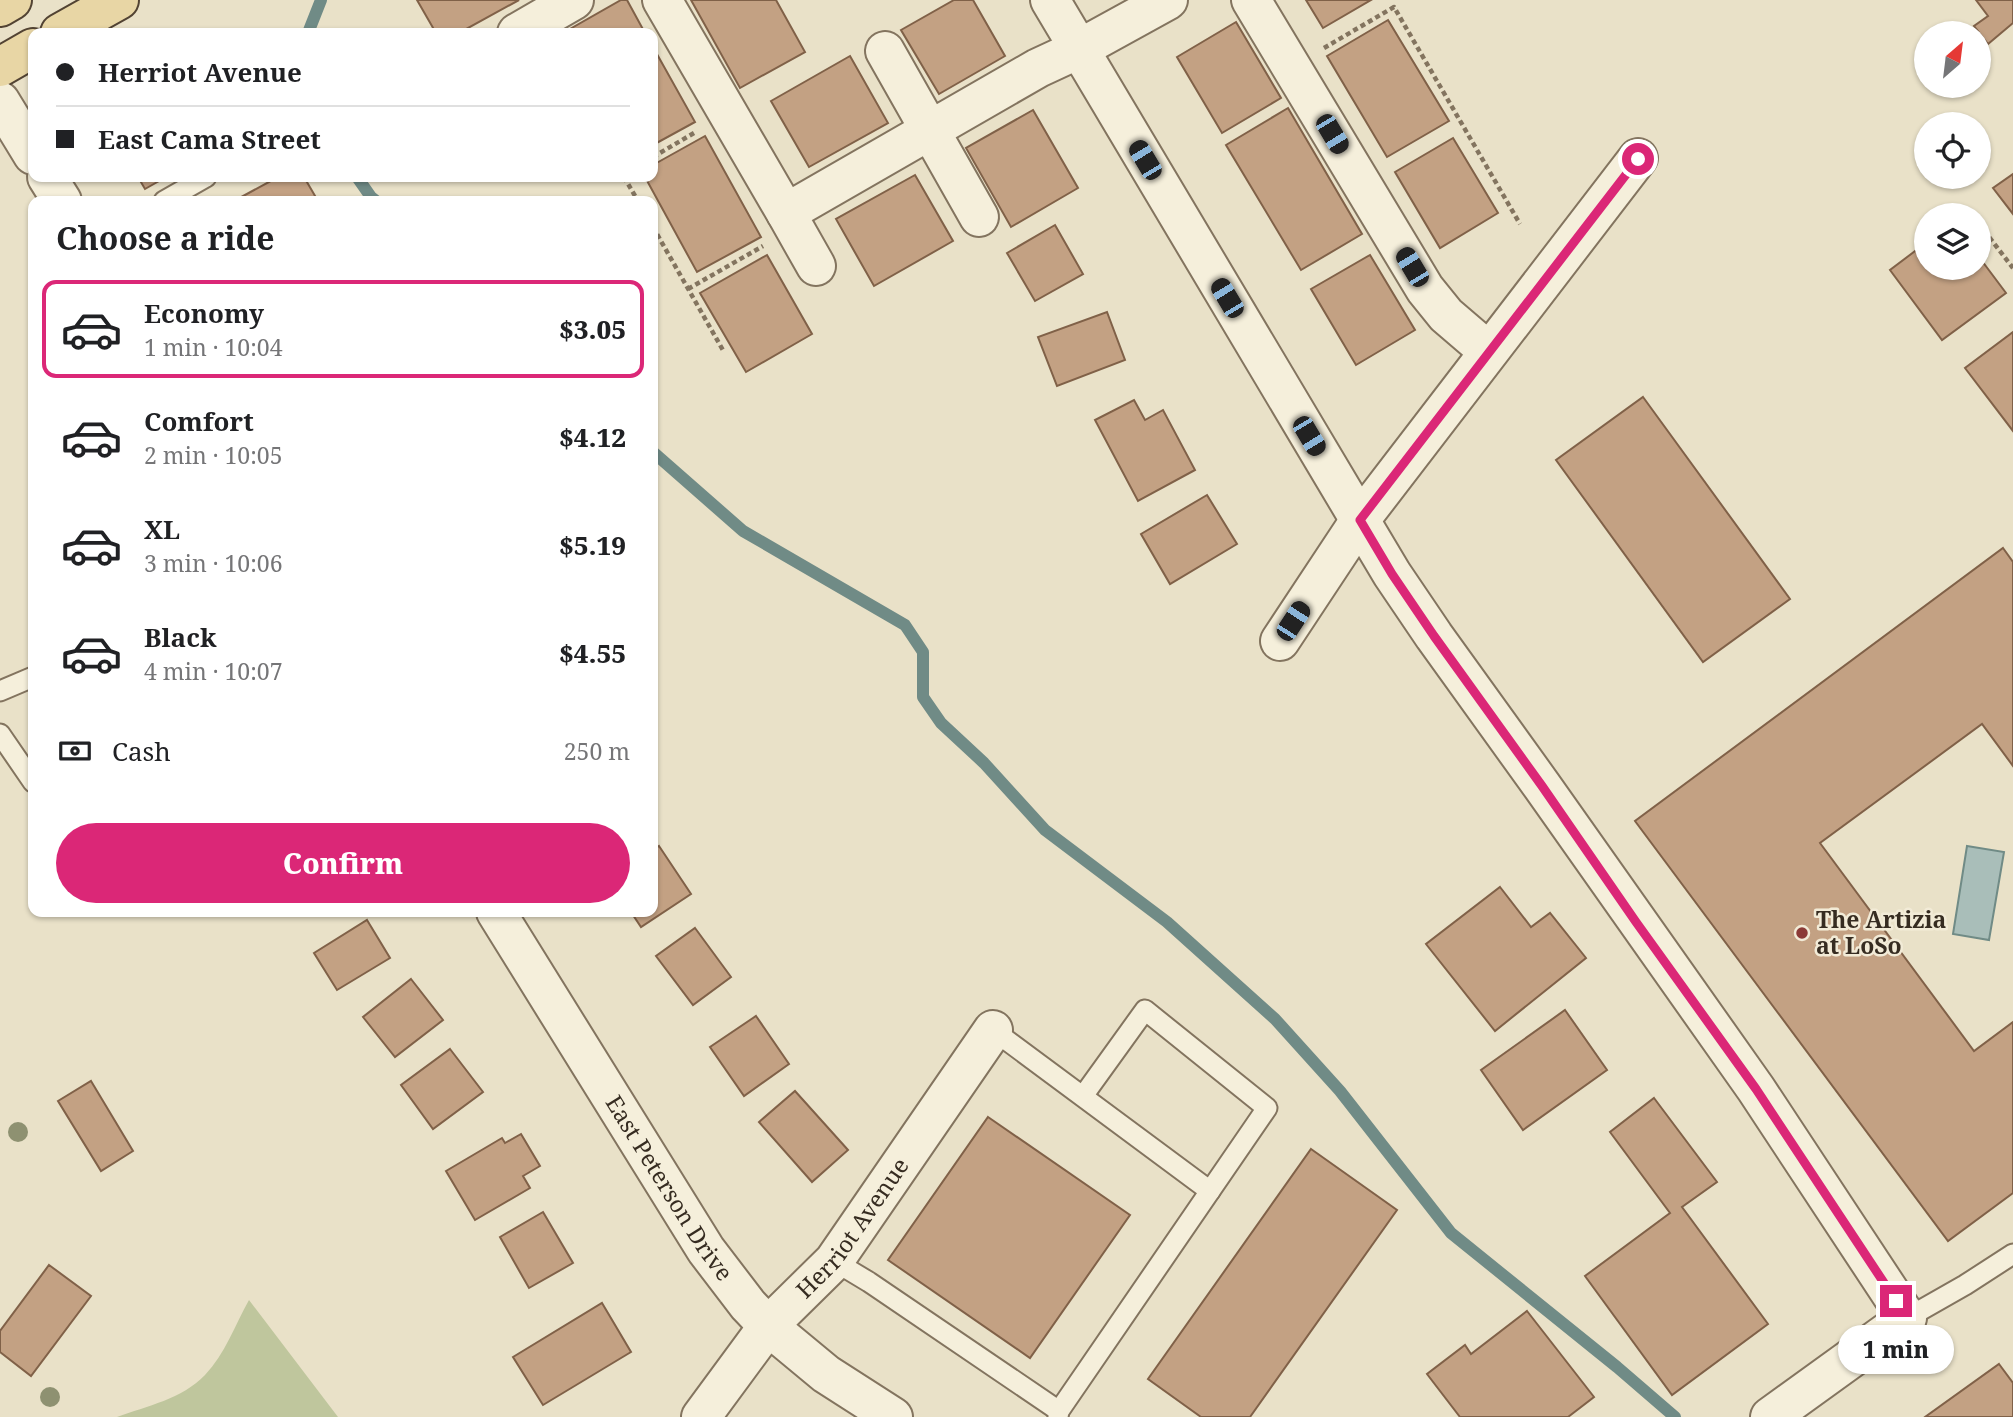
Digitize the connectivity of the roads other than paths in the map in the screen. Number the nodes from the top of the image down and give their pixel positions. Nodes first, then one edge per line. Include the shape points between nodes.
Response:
1 (12, 0) edge
2 (119, 0) edge
3 (574, 0) edge
4 (662, 0) edge
5 (1049, 0) edge
6 (1168, 0) edge
7 (1251, 0) edge
8 (0, 7) edge
9 (69, 28) edge
10 (526, 28) edge
11 (1079, 49) junction
12 (28, 51) edge
13 (885, 51) dead end
14 (0, 67) edge
15 (0, 101) edge
16 (930, 130) junction
17 (28, 147) edge
18 (1638, 159) dead end
19 (197, 182) edge
20 (173, 196) edge
21 (979, 217) dead end
22 (777, 227) junction
23 (816, 266) dead end
24 (1488, 351) junction
25 (1360, 520) junction
26 (1280, 641) dead end
27 (28, 679) edge
28 (0, 691) edge
29 (0, 734) edge
30 (28, 775) edge
31 (499, 917) edge
32 (993, 1030) joint
33 (1083, 1096) junction
34 (1210, 1191) junction
35 (2013, 1254) edge
36 (834, 1261) junction
37 (1907, 1318) junction
38 (768, 1326) junction
39 (870, 1411) edge
40 (1059, 1414) edge
41 (701, 1417) edge
42 (1770, 1417) edge

1 - 8 main road
2 - 9 main road
3 - 10 street
4 - 22 street
5 - 11 street
6 - 11 street
7 - 24 street via 1425,289
11 - 16 street
11 - 25 street
12 - 14 main road
13 - 16 street
15 - 17 street
16 - 21 street
16 - 22 street
18 - 24 street
19 - 20 lane
22 - 23 street
24 - 25 street
25 - 26 street
25 - 37 street via 1434,636 1756,1089
27 - 28 lane
29 - 30 lane
31 - 38 street, East Peterson Drive via 706,1250
32 - 33 lane
32 - 36 street, Herriot Avenue
33 - 34 lane
33 - 34 lane via 1145,1010 1267,1108
34 - 40 lane
35 - 37 lane
36 - 38 street, Herriot Avenue
36 - 40 lane
37 - 42 street
38 - 39 street, East Peterson Drive
38 - 41 street, Herriot Avenue

